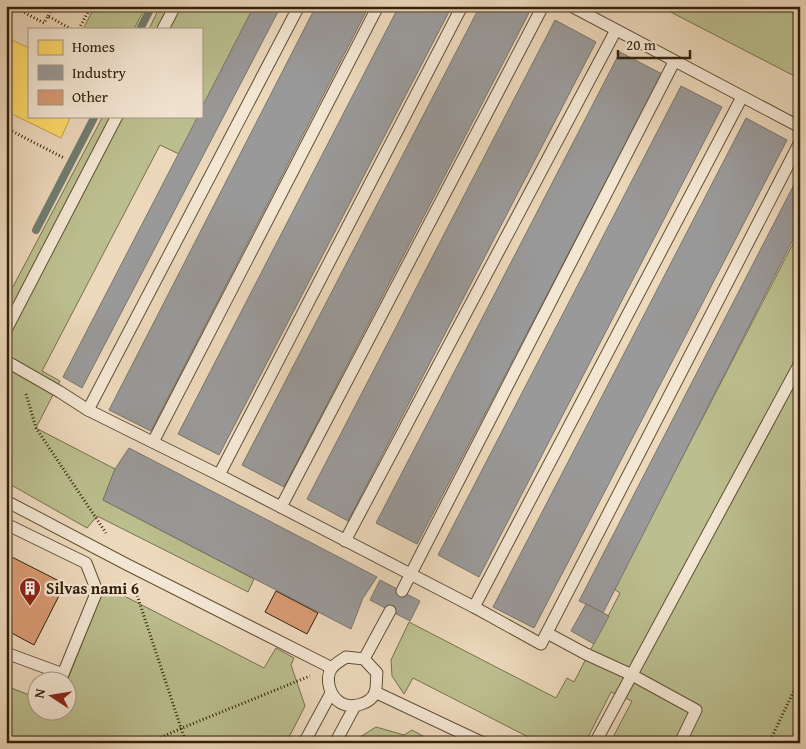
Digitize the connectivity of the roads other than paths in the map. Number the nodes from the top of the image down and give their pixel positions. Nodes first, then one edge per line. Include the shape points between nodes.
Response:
1 (174, 6) edge
2 (298, 6) edge
3 (378, 6) edge
4 (462, 6) edge
5 (542, 6) edge
6 (571, 6) edge
7 (793, 6) edge
8 (800, 10) edge
9 (163, 28) edge
10 (616, 30) junction
11 (674, 62) junction
12 (742, 97) junction
13 (116, 118) edge
14 (800, 127) edge
15 (800, 142) edge
16 (6, 330) edge
17 (6, 361) edge
18 (800, 363) edge
19 (88, 410) junction
20 (153, 442) junction
21 (219, 475) junction
22 (6, 502) edge
23 (281, 507) junction
24 (6, 524) edge
25 (345, 541) junction
26 (410, 574) junction
27 (402, 591) dead end
28 (474, 607) junction
29 (390, 612) dead end
30 (547, 633) junction
31 (6, 653) edge
32 (364, 658) junction
33 (332, 668) junction
34 (632, 675) junction
35 (375, 692) junction
36 (331, 693) junction
37 (355, 706) junction
38 (304, 743) edge
39 (335, 743) edge
40 (482, 743) edge
41 (595, 743) edge
42 (680, 743) edge

1 - 9 lane
2 - 19 lane
3 - 20 lane
4 - 21 lane
5 - 23 lane
6 - 10 lane
7 - 8 lane
10 - 11 lane
10 - 25 lane
11 - 12 lane
11 - 26 lane
12 - 14 lane
12 - 28 lane
13 - 16 lane
15 - 30 lane
17 - 19 lane
18 - 34 lane
19 - 20 lane
20 - 21 lane
21 - 23 lane
22 - 33 lane
23 - 25 lane
24 - 31 lane via 86,563 96,591 63,674
25 - 26 lane
26 - 27 lane
26 - 28 lane
28 - 30 lane via 541,644
29 - 32 lane
30 - 34 lane
32 - 33 lane via 346,657
32 - 35 lane via 377,673
33 - 36 lane via 328,680
34 - 41 lane
34 - 42 lane via 696,710
35 - 37 lane via 367,702
35 - 40 lane
36 - 37 lane via 341,703
36 - 38 lane
37 - 39 lane

